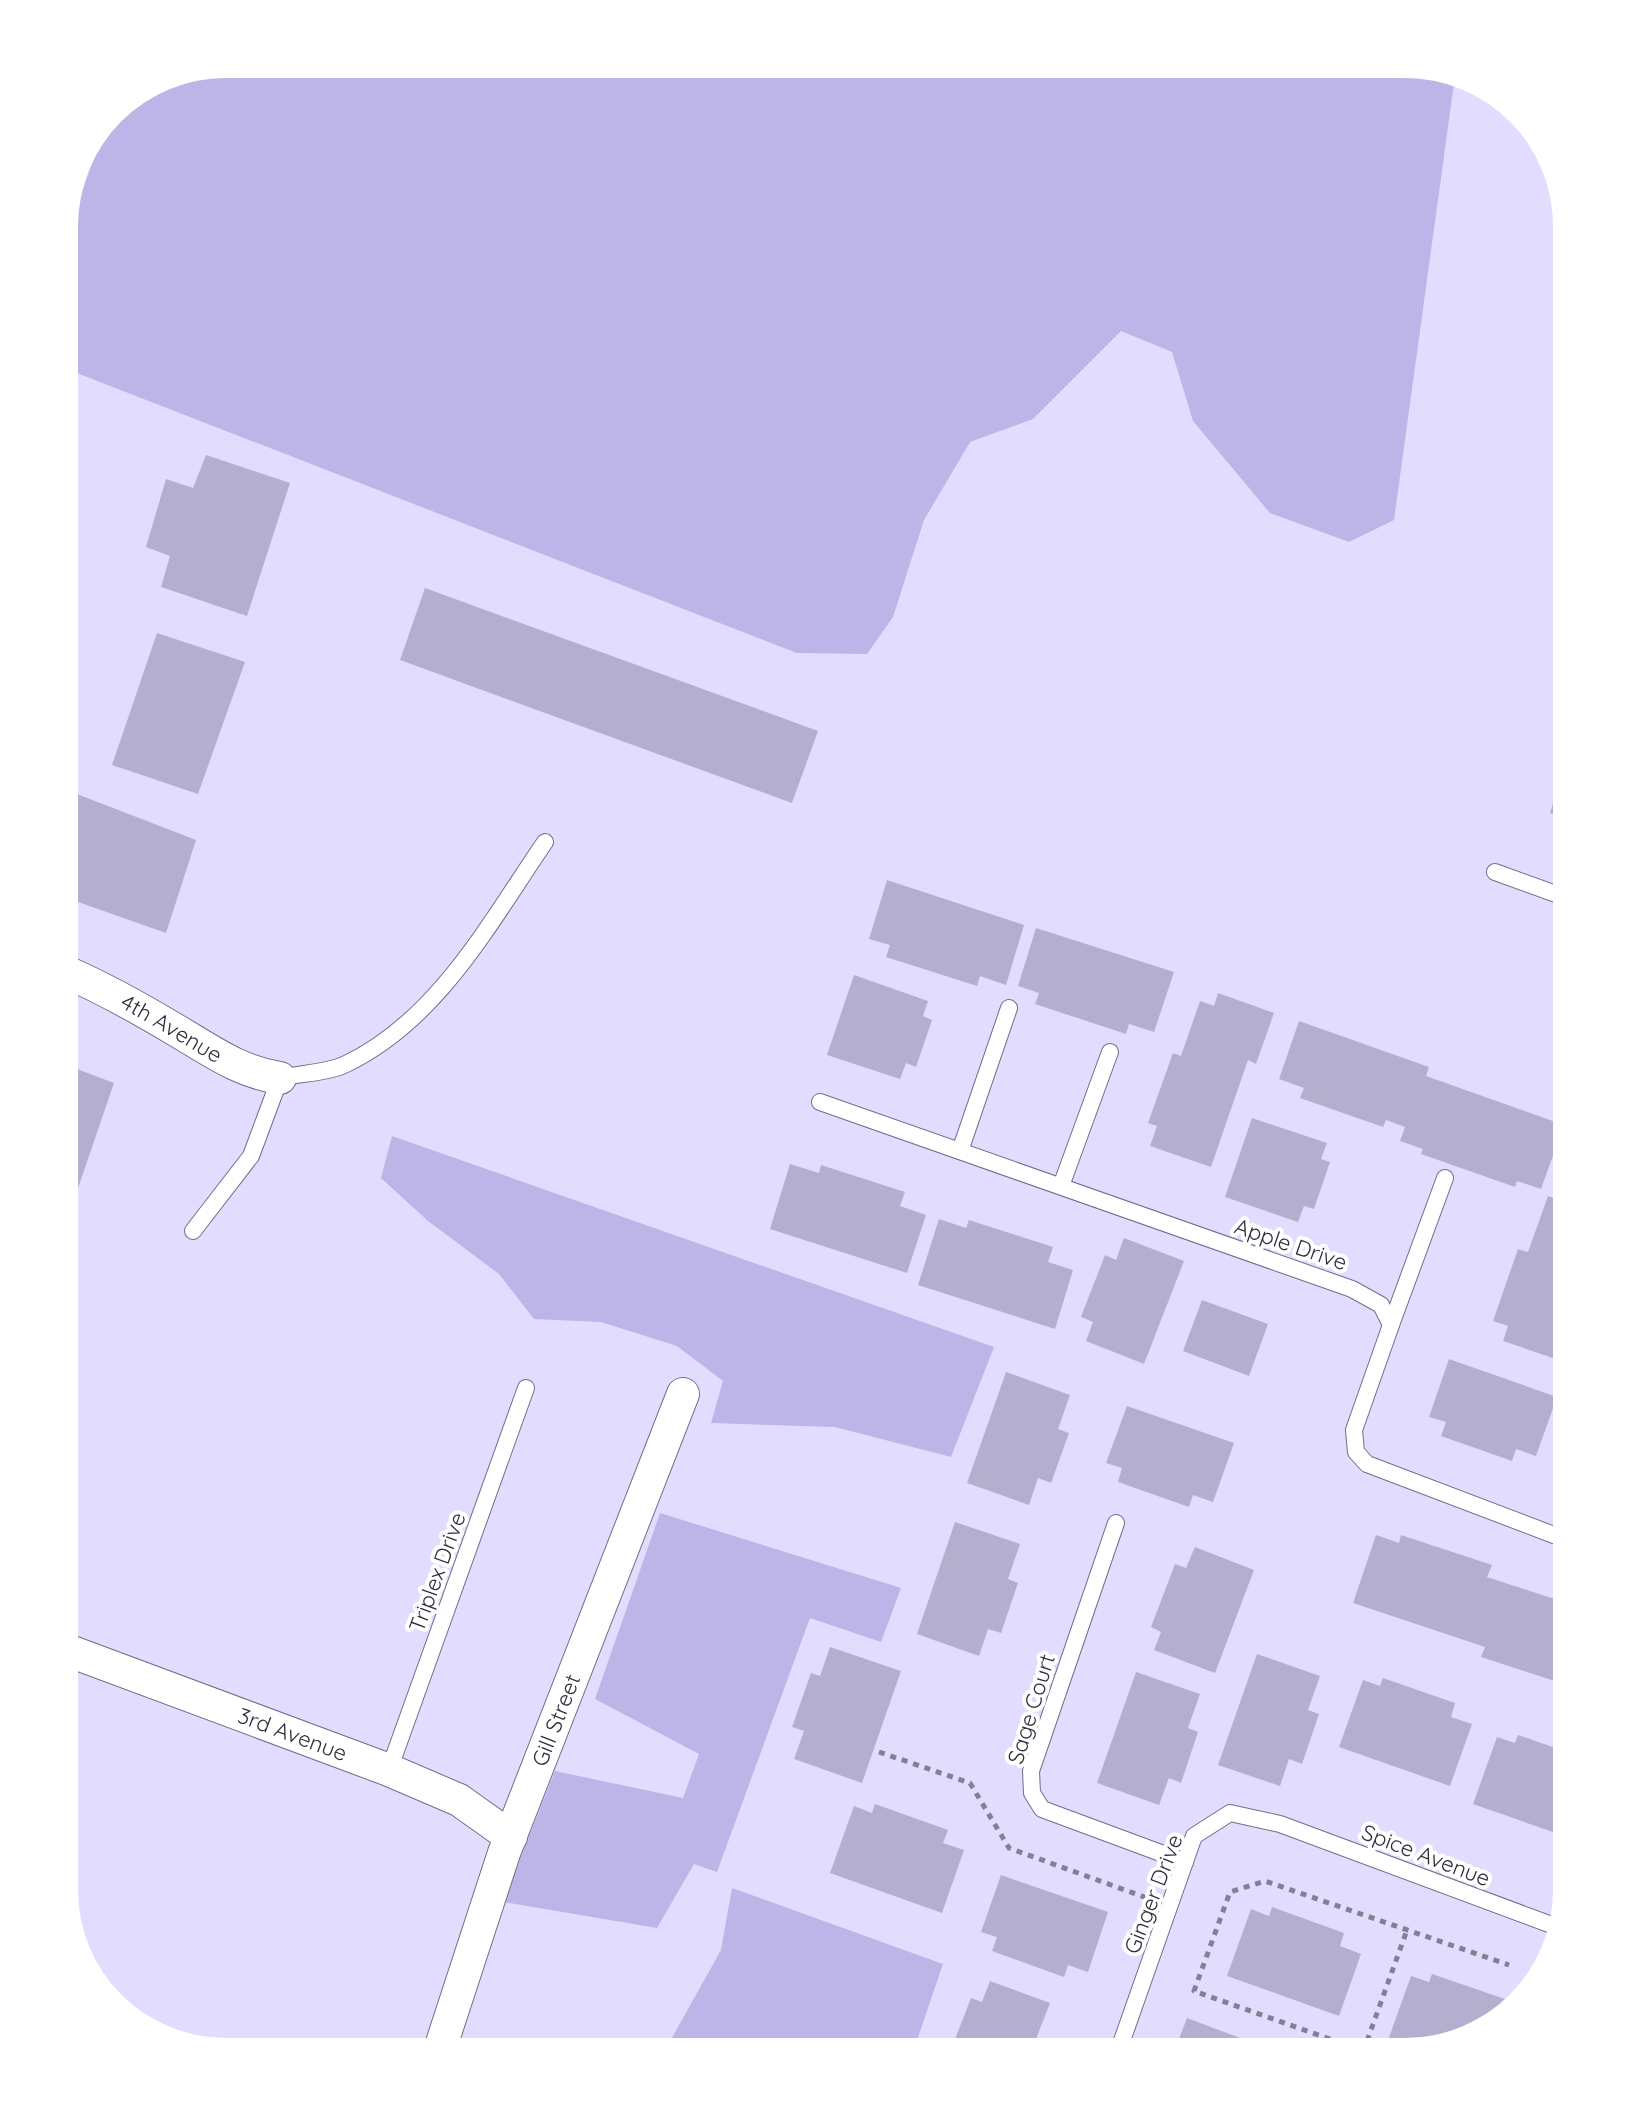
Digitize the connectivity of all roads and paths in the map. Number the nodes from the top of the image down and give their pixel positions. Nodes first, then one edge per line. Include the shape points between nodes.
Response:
1 (545, 842) dead end
2 (1495, 872) dead end
3 (1553, 893) edge
4 (78, 978) edge
5 (1009, 1008) dead end
6 (1110, 1052) dead end
7 (280, 1078) junction
8 (820, 1102) dead end
9 (960, 1151) junction
10 (1445, 1178) dead end
11 (1061, 1186) junction
12 (193, 1231) dead end
13 (1391, 1325) junction
14 (526, 1388) dead end
15 (683, 1394) dead end
16 (1116, 1523) dead end
17 (1553, 1535) edge
18 (78, 1654) edge
19 (879, 1752) dead end
20 (389, 1770) junction
21 (1280, 1824) joint
22 (511, 1837) junction
23 (1185, 1862) junction
24 (1148, 1898) dead end
25 (1549, 1924) edge
26 (1407, 1930) junction
27 (1509, 1965) dead end
28 (444, 2038) edge
29 (1123, 2038) edge
30 (1325, 2038) edge
31 (1369, 2038) edge

1 - 7 lane via 448,980 416,1016 345,1065
2 - 3 lane
4 - 7 street, 4th Avenue via 252,1074
5 - 9 lane
6 - 11 lane
7 - 12 lane via 251,1156
8 - 9 lane, Apple Drive
9 - 11 lane, Apple Drive
10 - 13 lane
11 - 13 lane, Apple Drive via 1352,1289 1381,1305
13 - 17 lane via 1354,1430 1356,1452 1367,1464
14 - 20 lane, Triplex Drive
15 - 22 street, Gill Street
16 - 23 lane, Sage Court via 1031,1771 1032,1793 1042,1809
18 - 20 street, 3rd Avenue
19 - 24 path via 970,1783 1009,1848
20 - 22 street, 3rd Avenue via 459,1800
21 - 23 lane, Ginger Drive via 1230,1813 1194,1836
21 - 25 lane, Spice Avenue
22 - 28 street, Gill Street
23 - 29 lane, Ginger Drive
26 - 27 path
26 - 30 path via 1265,1881 1230,1892 1194,1991
26 - 31 path

